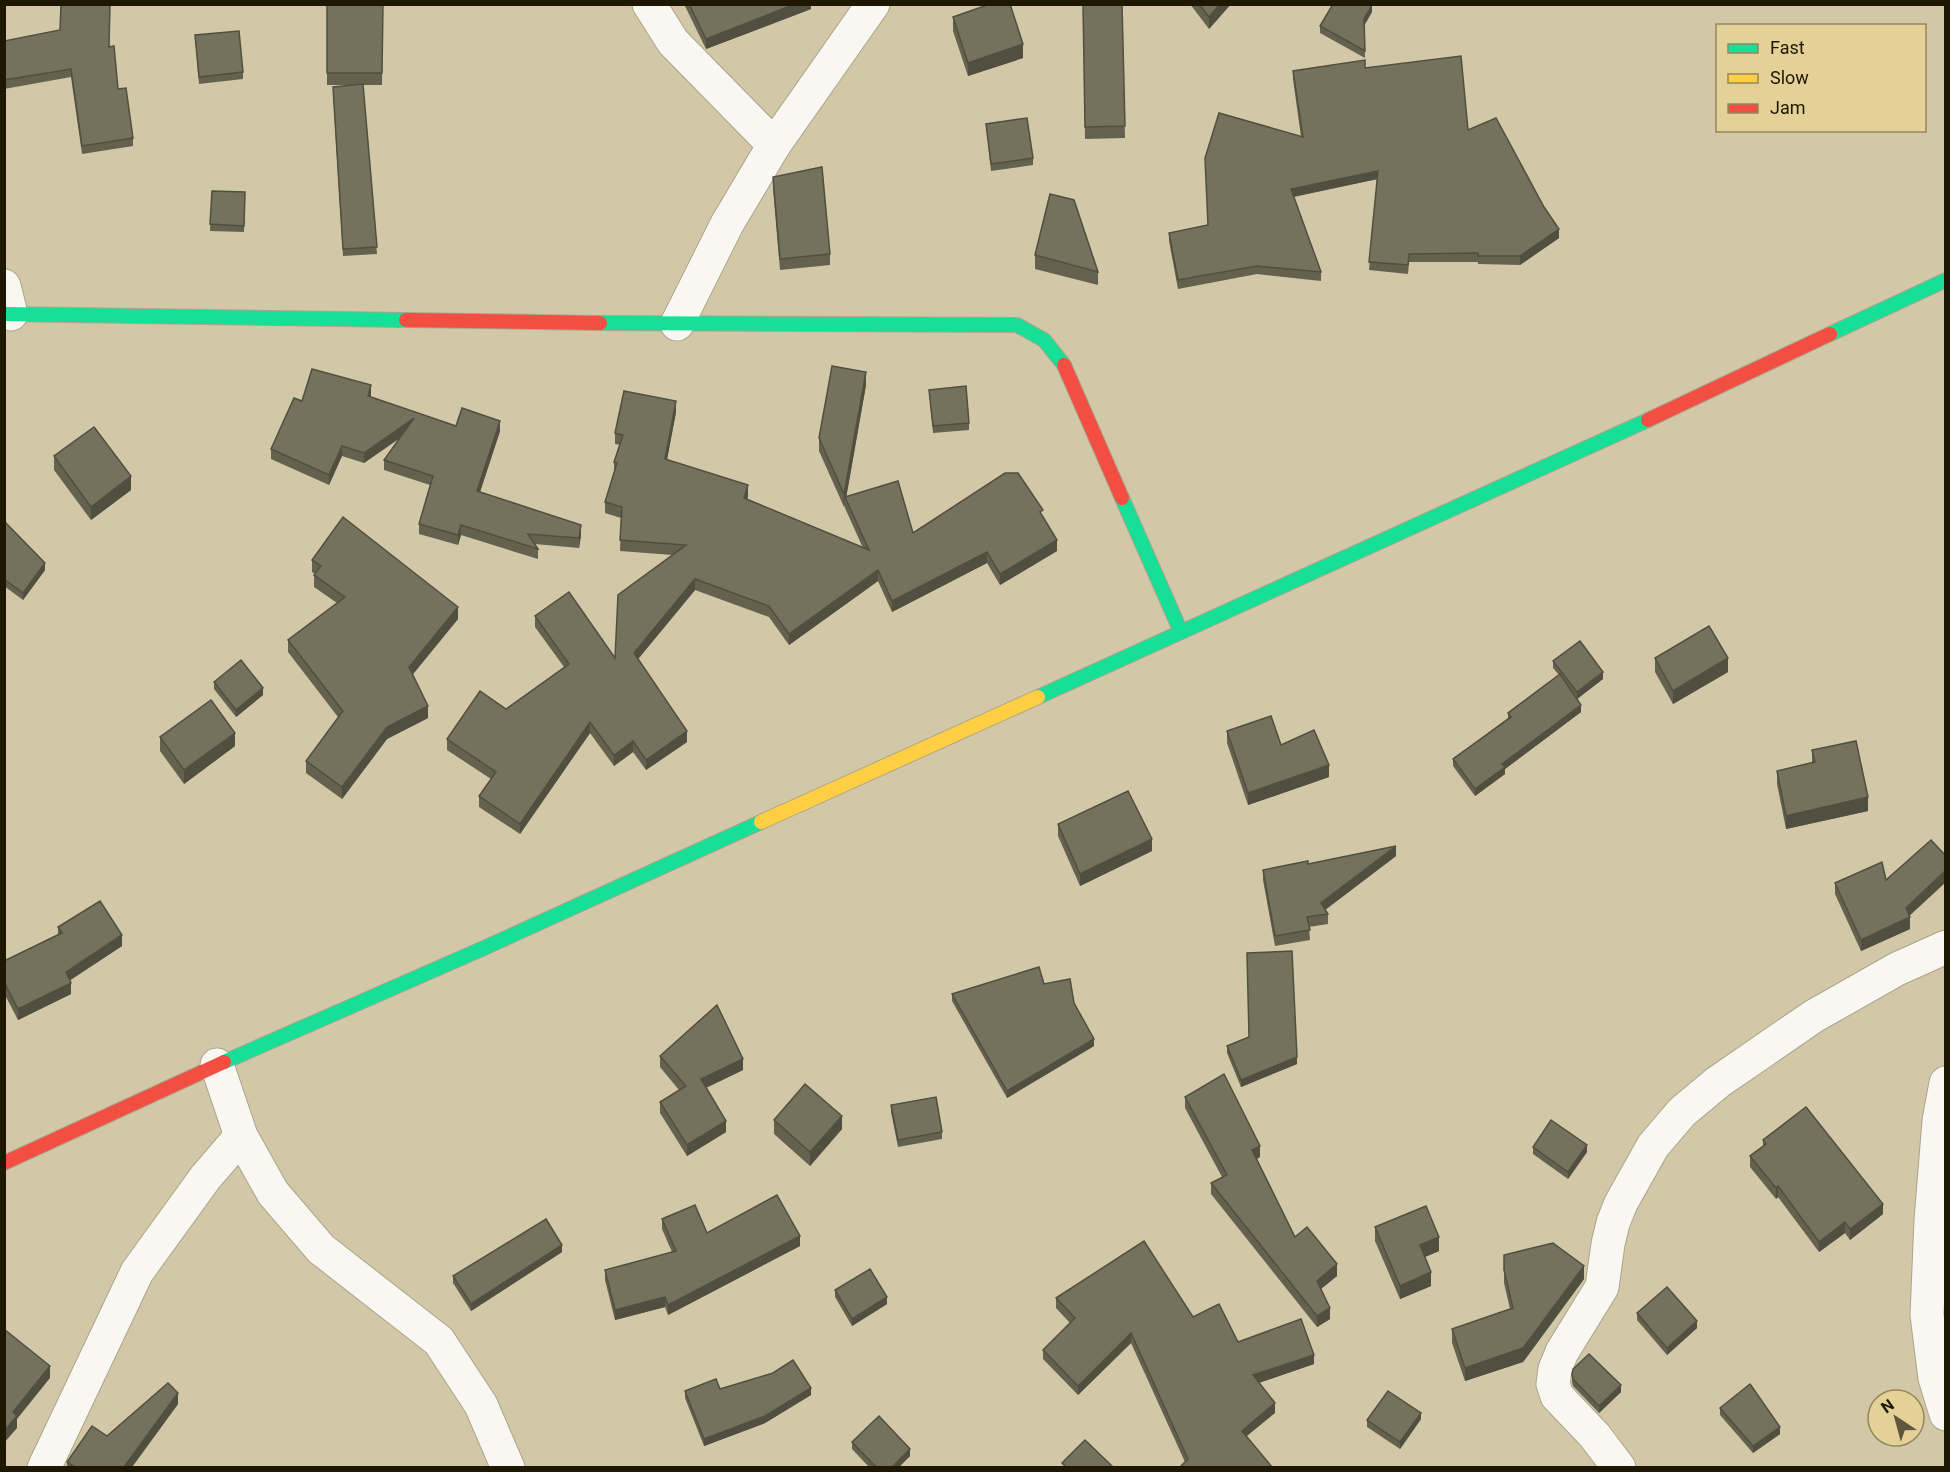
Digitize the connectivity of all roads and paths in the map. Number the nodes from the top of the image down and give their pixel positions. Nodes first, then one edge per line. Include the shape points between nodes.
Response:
1 (650, 4) edge
2 (873, 4) edge
3 (774, 145) junction
4 (1946, 280) edge
5 (7, 305) edge
6 (677, 324) junction
7 (1181, 632) junction
8 (1946, 947) edge
9 (217, 1065) junction
10 (1946, 1083) edge
11 (241, 1136) junction
12 (4, 1163) edge
13 (1946, 1414) edge
14 (44, 1467) edge
15 (508, 1467) edge
16 (1618, 1467) edge

1 - 3 street via 673,42
2 - 3 street
3 - 6 street via 727,224
4 - 7 main road via 1584,450
5 - 6 main road
6 - 7 main road via 1017,325 1044,340 1064,364
7 - 9 main road
8 - 16 street via 1897,969 1814,1016 1718,1082 1682,1112 1653,1146 1613,1223 1602,1287 1562,1353 1553,1384 1557,1396
9 - 11 street
9 - 12 main road
10 - 13 street via 1939,1121 1926,1315 1935,1378
11 - 14 street via 205,1178 137,1272
11 - 15 street via 273,1192 321,1249 439,1341 481,1405

